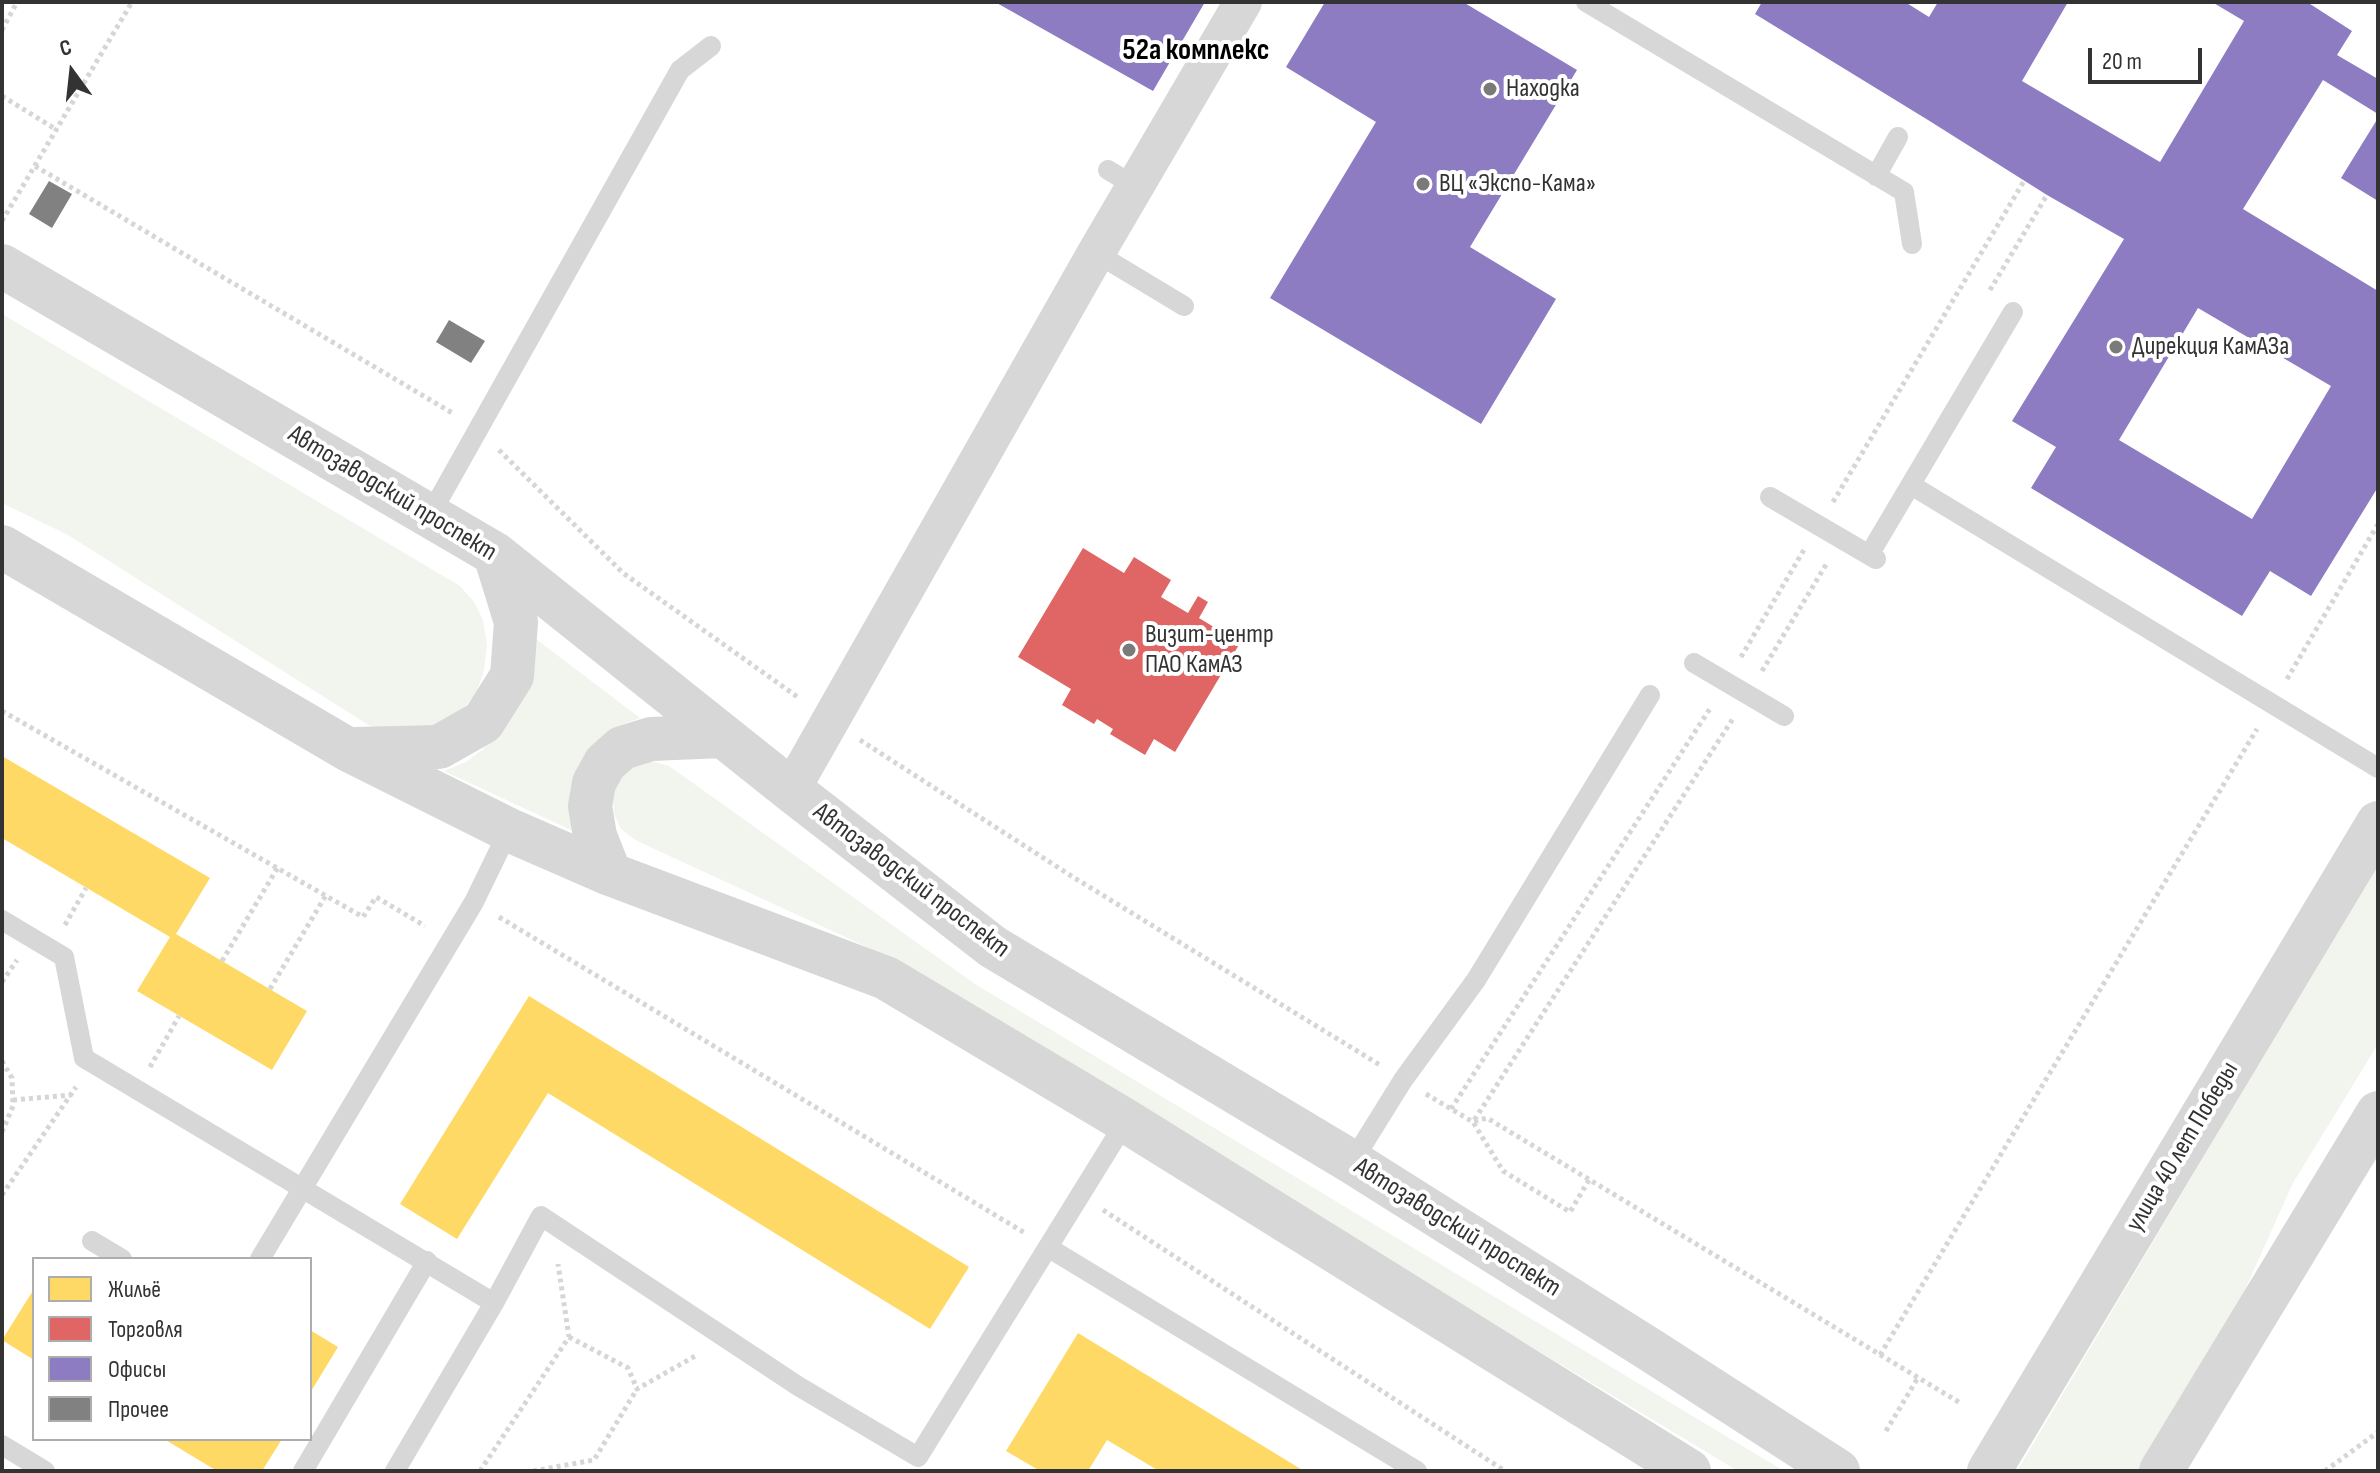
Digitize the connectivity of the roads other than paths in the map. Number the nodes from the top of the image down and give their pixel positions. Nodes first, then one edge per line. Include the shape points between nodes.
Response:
1 (1243, 2) edge
2 (1586, 2) edge
3 (711, 46) dead end
4 (1898, 137) dead end
5 (1876, 176) junction
6 (1912, 244) dead end
7 (1096, 253) junction
8 (2, 266) edge
9 (1184, 306) dead end
10 (2013, 312) dead end
11 (1911, 485) junction
12 (1770, 497) dead end
13 (430, 515) junction
14 (2, 547) edge
15 (495, 554) junction
16 (1694, 663) dead end
17 (1650, 695) dead end
18 (1784, 716) dead end
19 (723, 736) junction
20 (349, 750) junction
21 (2378, 768) edge
22 (791, 790) junction
23 (2377, 825) edge
24 (509, 830) junction
25 (610, 874) junction
26 (2, 920) edge
27 (2378, 1113) edge
28 (1126, 1121) junction
29 (1352, 1162) junction
30 (303, 1187) junction
31 (92, 1241) dead end
32 (1049, 1248) junction
33 (119, 1257) edge
34 (261, 1257) edge
35 (427, 1261) junction
36 (494, 1303) junction
37 (2, 1445) edge
38 (914, 1464) edge
39 (45, 1471) edge
40 (303, 1471) edge
41 (395, 1471) edge
42 (1417, 1471) edge
43 (1689, 1471) edge
44 (1838, 1471) edge
45 (1989, 1471) edge
46 (2161, 1471) edge

1 - 7 street via 1122,178
2 - 5 lane
3 - 13 lane via 680,70
4 - 5 lane
5 - 6 lane via 1904,192
7 - 9 lane
7 - 22 street
8 - 13 street, Автозаводский проспект
10 - 11 lane
11 - 12 lane via 1872,557
11 - 21 lane
13 - 15 street, Автозаводский проспект
14 - 20 street
15 - 19 street, Автозаводский проспект
15 - 20 street via 516,622 512,676 483,722 439,747
16 - 18 lane
17 - 29 lane via 1476,980 1403,1080
19 - 22 street, Автозаводский проспект
19 - 25 street via 651,739 622,748 605,763 590,806
20 - 24 street
22 - 29 street, Автозаводский проспект via 993,947
23 - 45 street, улица 40 лет Победы
24 - 25 street
24 - 30 lane via 474,902
25 - 28 street via 886,978
26 - 30 lane via 64,957 84,1058
27 - 46 street
28 - 32 lane
28 - 43 street
29 - 44 street, Автозаводский проспект
30 - 34 lane
30 - 35 lane
31 - 33 lane
32 - 38 lane
32 - 42 lane
35 - 36 lane
35 - 40 lane
36 - 38 lane via 541,1216
36 - 41 lane
37 - 39 lane

